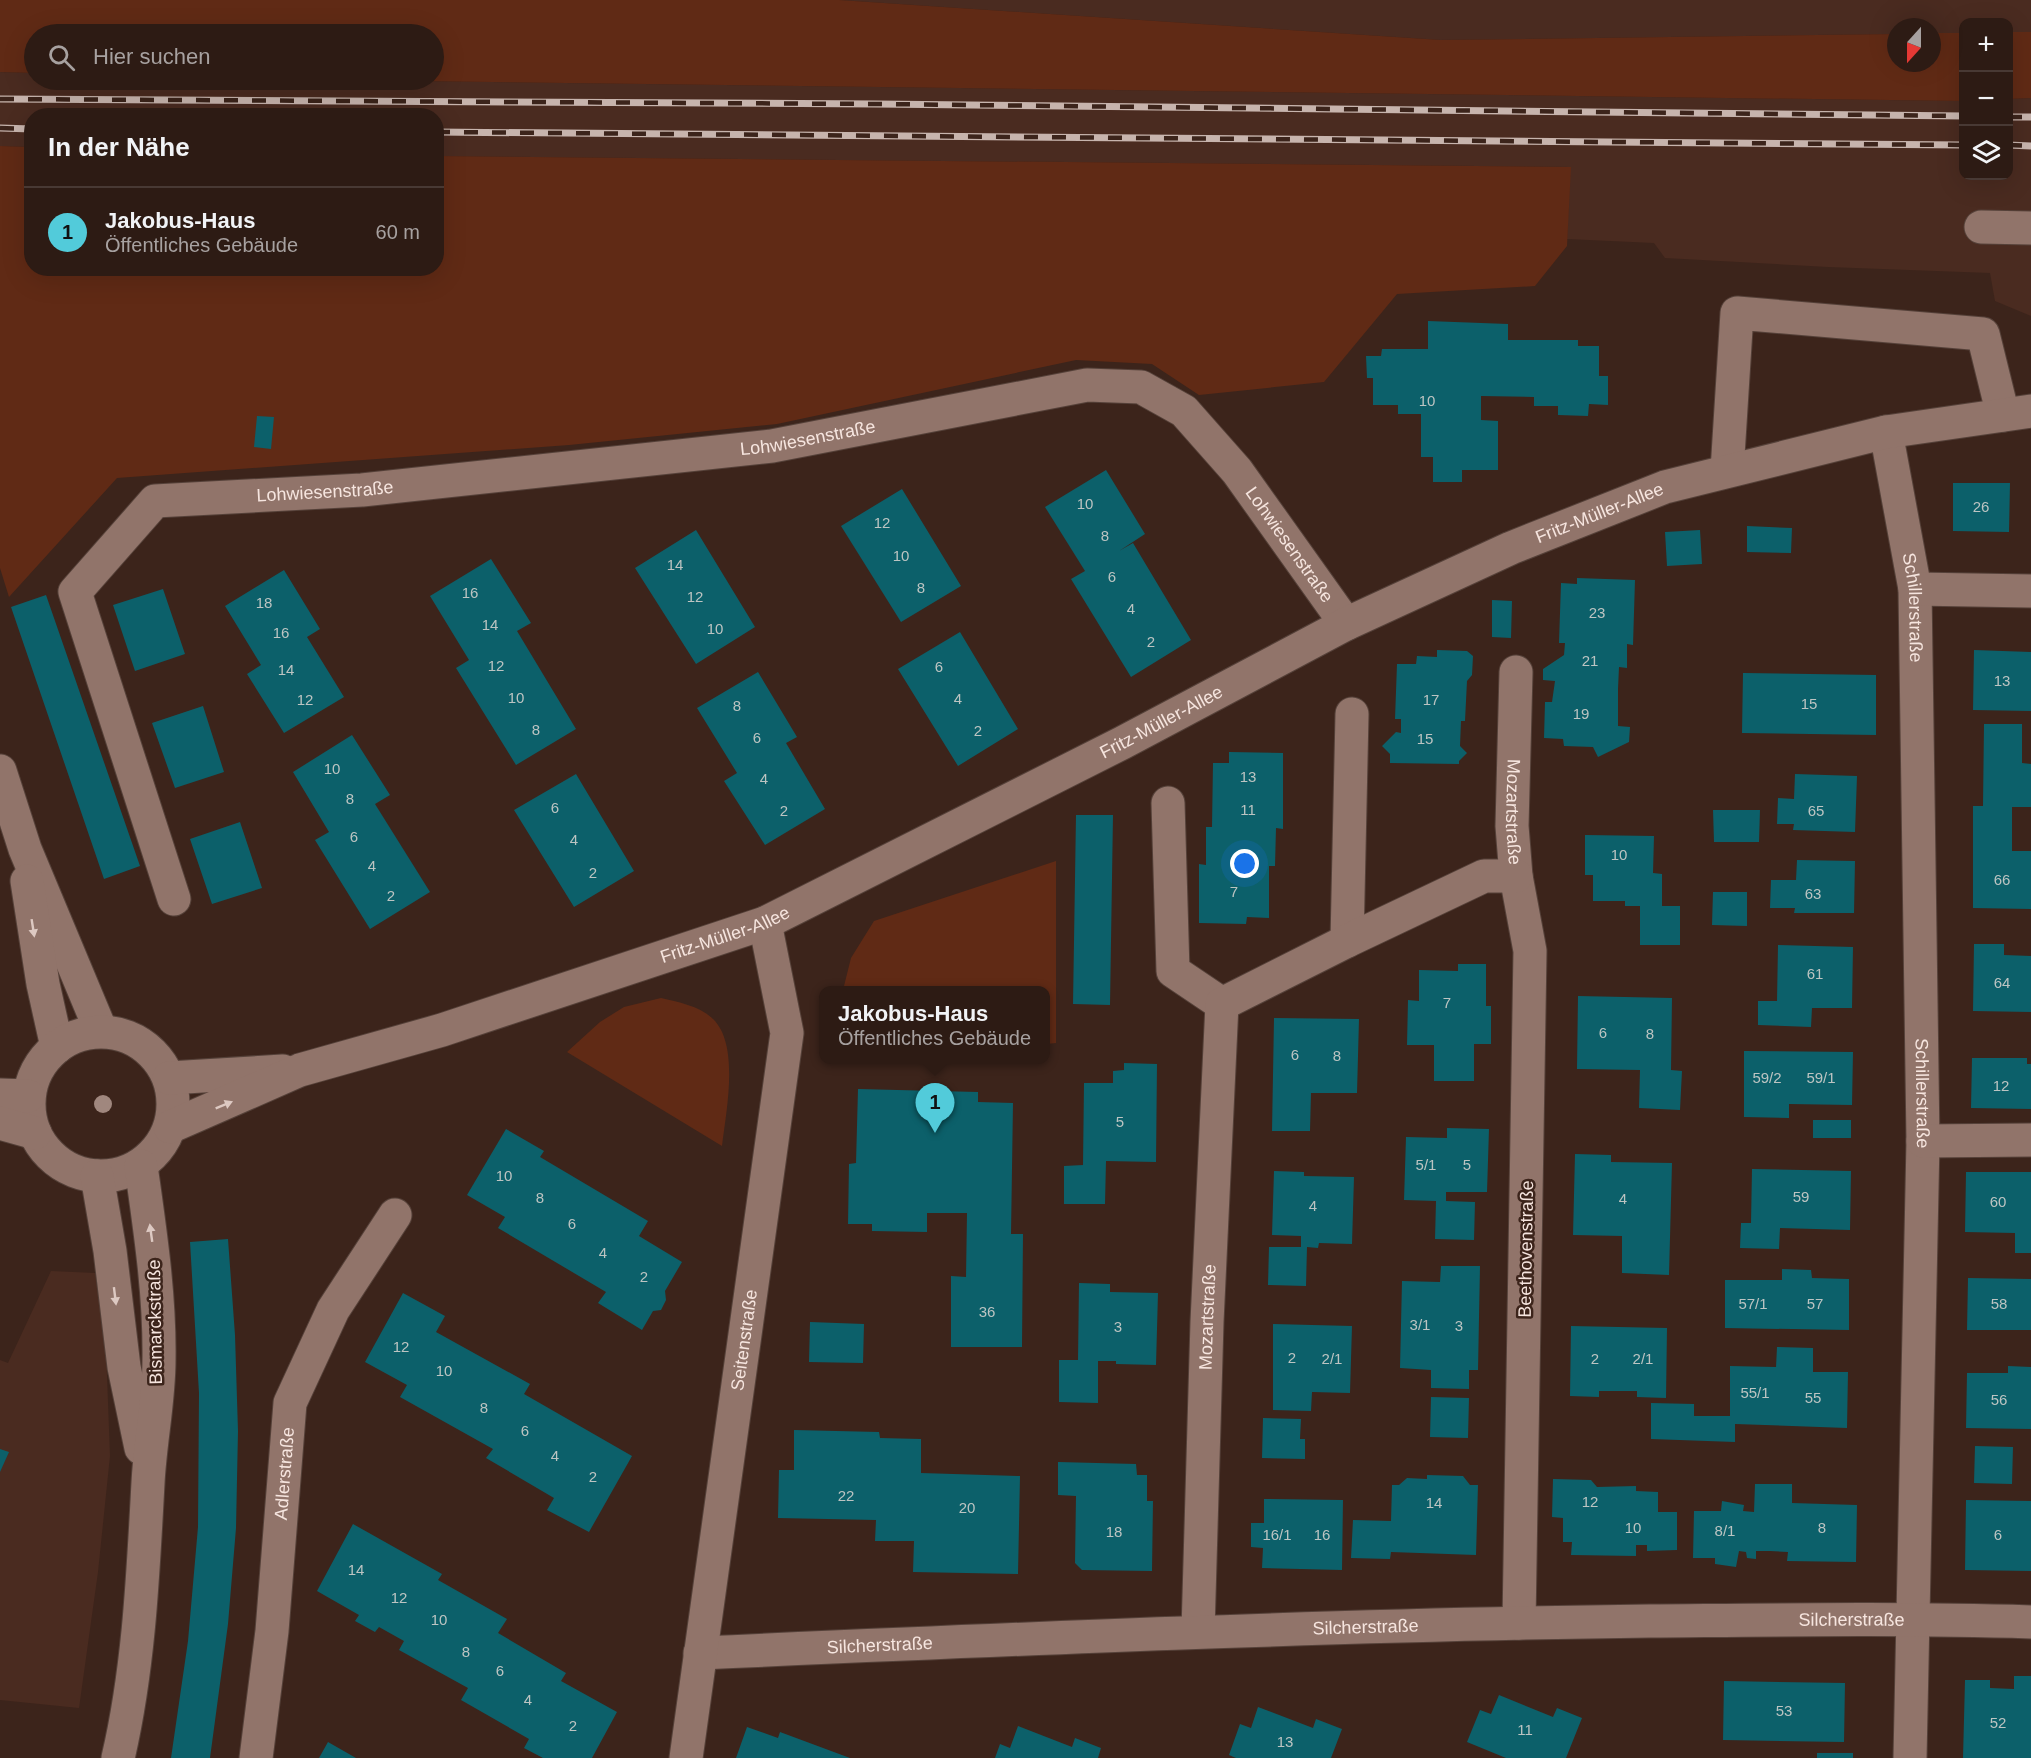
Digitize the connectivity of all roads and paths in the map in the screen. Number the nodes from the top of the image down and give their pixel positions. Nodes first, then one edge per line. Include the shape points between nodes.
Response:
1 (1981, 227) dead end
2 (2031, 228) edge
3 (2017, 413) edge
4 (1886, 432) junction
5 (1727, 471) junction
6 (1916, 590) junction
7 (2031, 591) edge
8 (1346, 624) junction
9 (1516, 672) dead end
10 (1352, 714) dead end
11 (0, 771) edge
12 (1168, 803) dead end
13 (25, 849) junction
14 (1516, 876) junction
15 (174, 899) dead end
16 (765, 923) junction
17 (1347, 941) junction
18 (1222, 1004) junction
19 (101, 1031) junction
20 (57, 1047) junction
21 (300, 1070) junction
22 (169, 1078) junction
23 (14, 1096) edge
24 (0, 1123) edge
25 (170, 1127) junction
26 (35, 1133) junction
27 (2031, 1140) edge
28 (1923, 1141) junction
29 (141, 1166) junction
30 (97, 1176) junction
31 (395, 1215) dead end
32 (148, 1479) junction
33 (1913, 1618) junction
34 (2031, 1622) edge
35 (1519, 1623) junction
36 (1198, 1631) junction
37 (700, 1653) junction
38 (118, 1758) edge
39 (256, 1758) edge
40 (686, 1758) edge
41 (1910, 1758) edge

1 - 2 street
3 - 4 street, Fritz-Müller-Allee
3 - 5 street via 1983,334 1737,313
4 - 5 street, Fritz-Müller-Allee
4 - 6 street, Schillerstraße
5 - 8 street, Fritz-Müller-Allee via 1665,488 1511,548
6 - 7 street
6 - 28 street, Schillerstraße
8 - 15 street, Lohwiesenstraße via 1237,471 1184,411 1141,387 1087,384 772,446 362,490 155,501 75,592
8 - 16 street, Fritz-Müller-Allee via 1112,749
9 - 14 street, Mozartstraße via 1512,826
10 - 17 street
11 - 13 street
12 - 18 street via 1173,971
13 - 19 street
13 -> 20 street via 28,897
14 - 17 street, Mozartstraße via 1484,876
14 - 35 street, Beethovenstraße via 1530,951
16 - 21 street, Fritz-Müller-Allee via 485,1017
16 - 37 street, Seitenstraße via 787,1033
17 - 18 street, Mozartstraße
18 - 36 street, Mozartstraße
19 - 20 street
19 - 22 street via 122,1035 148,1050
20 - 23 street
21 - 22 street, Fritz-Müller-Allee
25 -> 21 street, Fritz-Müller-Allee
22 - 25 street via 173,1101
23 - 26 street
24 - 26 street
25 - 29 street via 159,1149
26 - 30 street via 52,1158
27 - 28 street
28 - 33 street, Schillerstraße
29 - 30 street via 120,1175
32 -> 29 street, Bismarckstraße via 159,1361 153,1248
30 -> 32 street, Bismarckstraße via 124,1367
31 - 39 street, Adlerstraße via 333,1310 290,1403 272,1631
32 - 38 street, Bismarckstraße via 141,1597 128,1714
33 - 34 street, Silcherstraße
33 - 35 street, Silcherstraße
33 - 41 street, Schillerstraße
35 - 36 street, Silcherstraße
36 - 37 street, Silcherstraße
37 - 40 street, Seitenstraße

